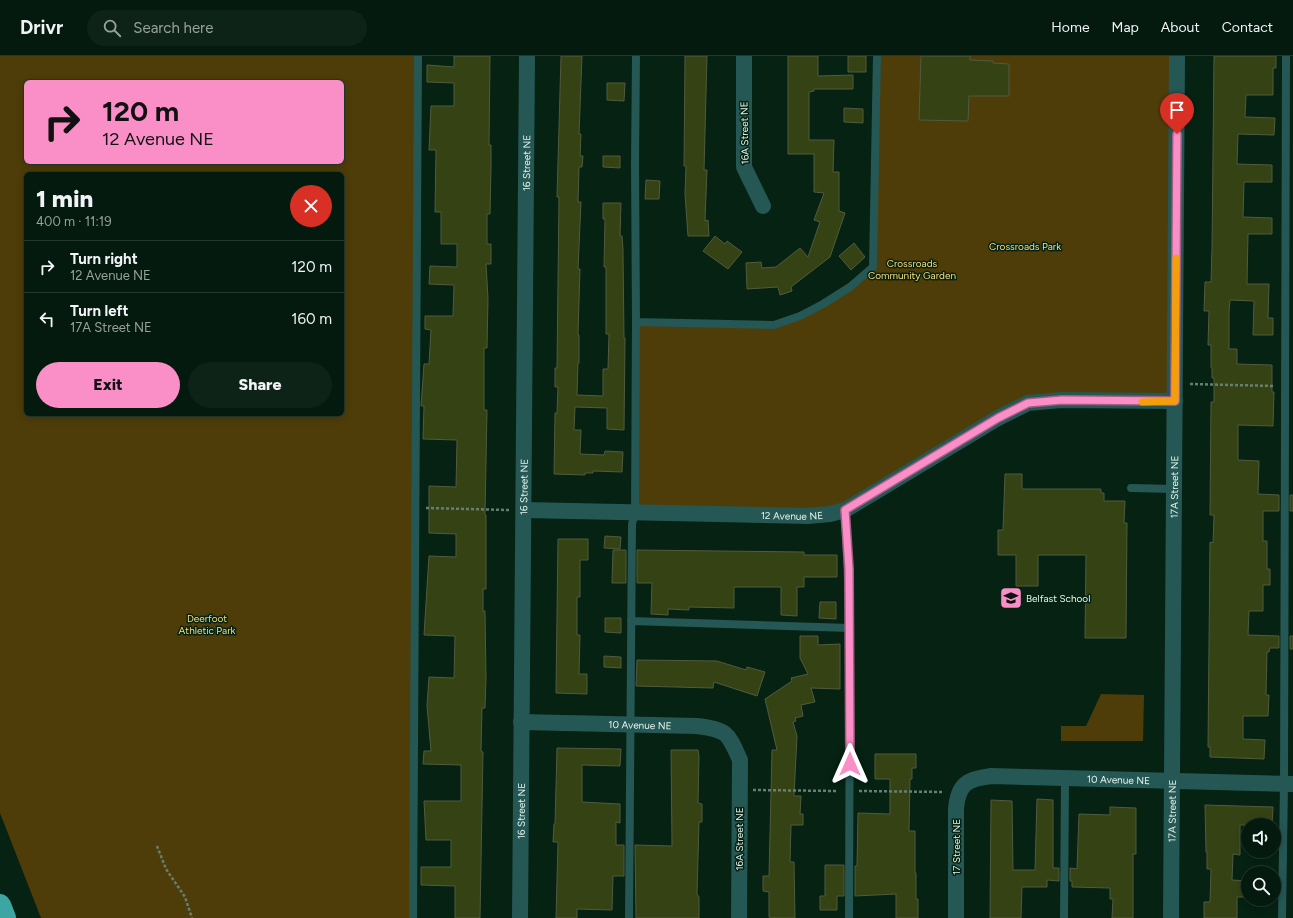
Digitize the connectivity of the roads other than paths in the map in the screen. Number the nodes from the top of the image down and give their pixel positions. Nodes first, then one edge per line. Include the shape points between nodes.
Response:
1 (418, 56) edge
2 (527, 56) edge
3 (636, 56) edge
4 (744, 56) edge
5 (877, 56) edge
6 (1177, 56) edge
7 (1286, 56) edge
8 (1290, 130) edge
9 (763, 206) dead end
10 (636, 322) junction
11 (1175, 401) junction
12 (1131, 488) dead end
13 (1174, 489) junction
14 (524, 510) junction
15 (845, 510) junction
16 (635, 513) junction
17 (631, 621) junction
18 (850, 628) junction
19 (522, 722) junction
20 (630, 724) junction
21 (740, 760) joint
22 (1065, 778) junction
23 (969, 781) joint
24 (1172, 781) junction
25 (1288, 784) edge
26 (0, 905) edge
27 (5, 918) edge
28 (413, 918) edge
29 (520, 918) edge
30 (629, 918) edge
31 (739, 918) edge
32 (849, 918) edge
33 (956, 918) edge
34 (1064, 918) edge
35 (1172, 918) edge
36 (1282, 918) edge

1 - 28 lane
2 - 14 street, 16 Street NE
3 - 10 lane
4 - 9 street, 16A Street NE via 744,167
5 - 10 lane via 873,267 850,287 823,304 774,325
6 - 11 street, 17A Street NE
7 - 8 lane
8 - 25 lane via 1284,386
10 - 16 lane
11 - 13 street, 17A Street NE
11 - 15 street, 12 Avenue NE via 1062,400 1028,403 998,418
12 - 13 lane
13 - 24 street, 17A Street NE
14 - 16 street, 12 Avenue NE
14 - 19 street, 16 Street NE
15 - 16 street, 12 Avenue NE via 808,516
15 - 18 lane
16 - 17 lane via 632,524
17 - 18 lane
17 - 20 lane
18 - 32 lane
19 - 20 street, 10 Avenue NE
19 - 29 street, 16 Street NE
20 - 21 street, 10 Avenue NE via 716,728 729,737
20 - 30 lane
21 - 31 street, 16A Street NE
22 - 23 street, 10 Avenue NE via 991,776
22 - 24 street, 10 Avenue NE
22 - 34 lane
23 - 33 street, 17 Street NE via 959,792 956,804
24 - 25 street, 10 Avenue NE
24 - 35 street, 17A Street NE
25 - 36 lane
26 - 27 highway

